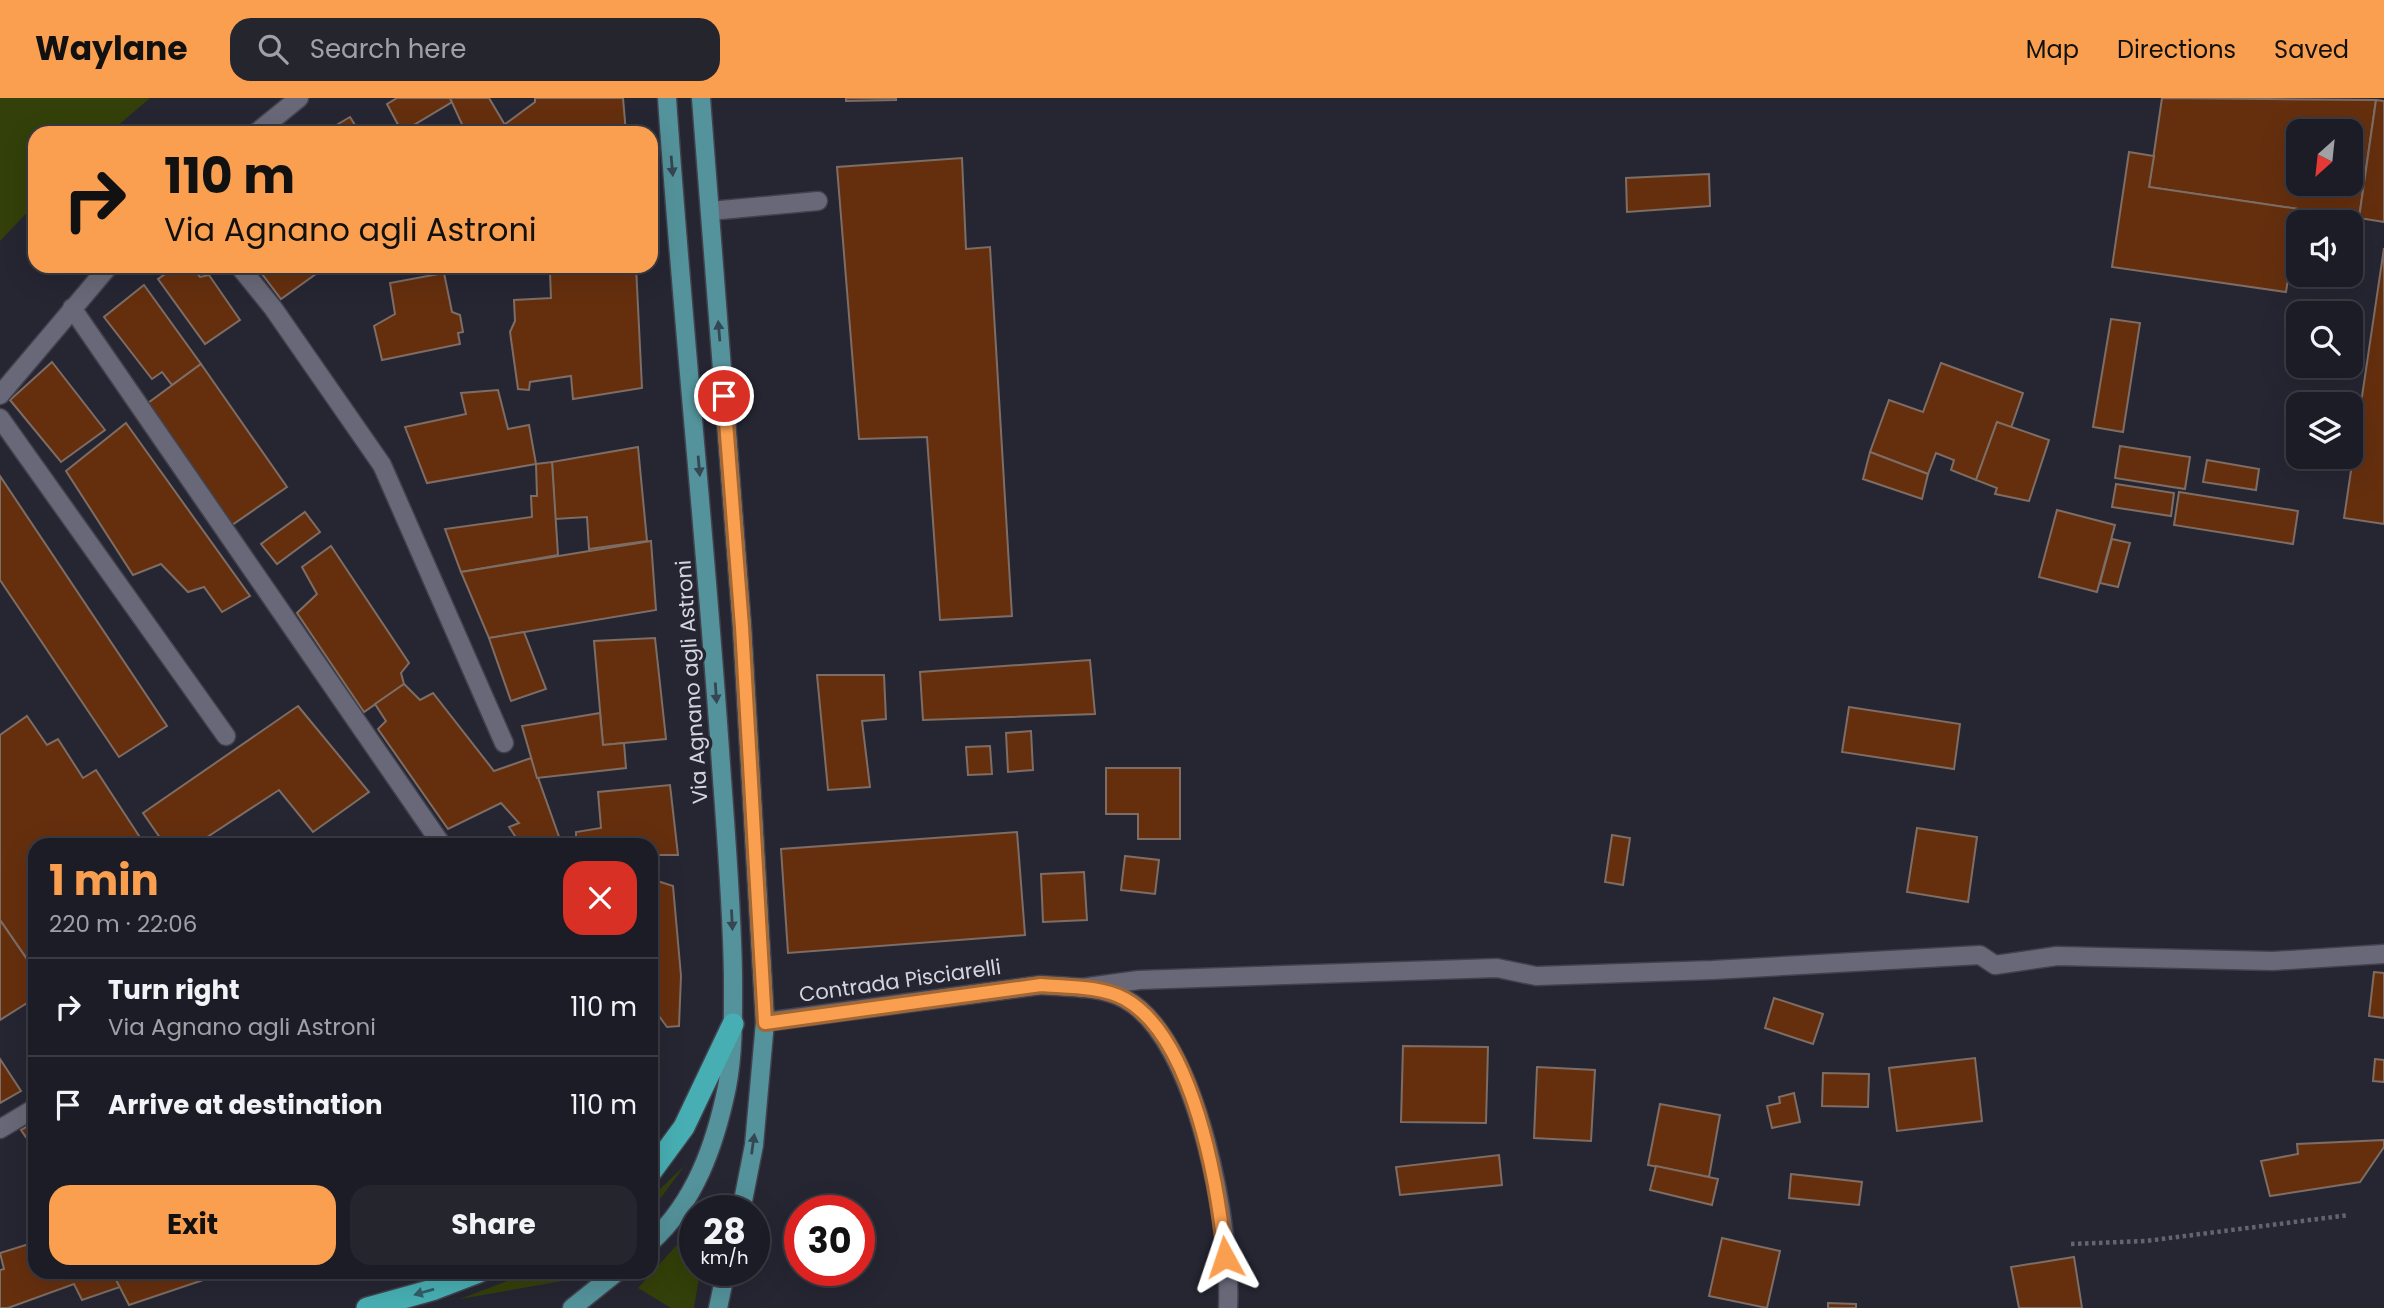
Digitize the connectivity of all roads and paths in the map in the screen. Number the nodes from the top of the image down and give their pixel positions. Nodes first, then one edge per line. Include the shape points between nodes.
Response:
1 (299, 98) edge
2 (667, 98) edge
3 (701, 98) edge
4 (265, 126) edge
5 (818, 201) dead end
6 (710, 211) junction
7 (103, 273) edge
8 (245, 273) edge
9 (72, 308) junction
10 (0, 395) edge
11 (0, 418) edge
12 (226, 736) dead end
13 (504, 743) dead end
14 (437, 838) edge
15 (2384, 954) edge
16 (1081, 988) junction
17 (765, 1023) junction
18 (733, 1024) junction
19 (28, 1112) edge
20 (0, 1129) edge
21 (658, 1162) edge
22 (744, 1195) edge
23 (2349, 1215) dead end
24 (658, 1234) edge
25 (2071, 1244) dead end
26 (461, 1279) edge
27 (608, 1279) edge
28 (723, 1286) edge
29 (367, 1308) edge
30 (572, 1308) edge
31 (718, 1308) edge
32 (1228, 1308) edge

1 - 4 street
2 -> 18 main road, Via Agnano agli Astroni via 733,926
3 - 6 main road
5 - 6 street
17 -> 6 main road via 742,627
7 - 9 street
8 - 13 street via 382,465
9 - 10 street
9 - 14 street
11 - 12 street
15 - 16 street via 2273,961 2057,957 1994,965 1980,955 1536,976 1497,968 1139,980
16 - 17 street, Contrada Pisciarelli via 1041,985 990,990
16 - 32 street, Contrada Pisciarelli via 1125,999 1157,1028 1178,1062 1202,1127 1221,1215
22 -> 17 main road via 754,1146
18 - 21 highway via 684,1127
18 - 24 main road, Via Agnano agli Astroni via 727,1085 714,1140 680,1210
19 - 20 street
23 - 25 path via 2146,1241
26 -> 29 highway
27 - 30 main road
28 - 31 main road

